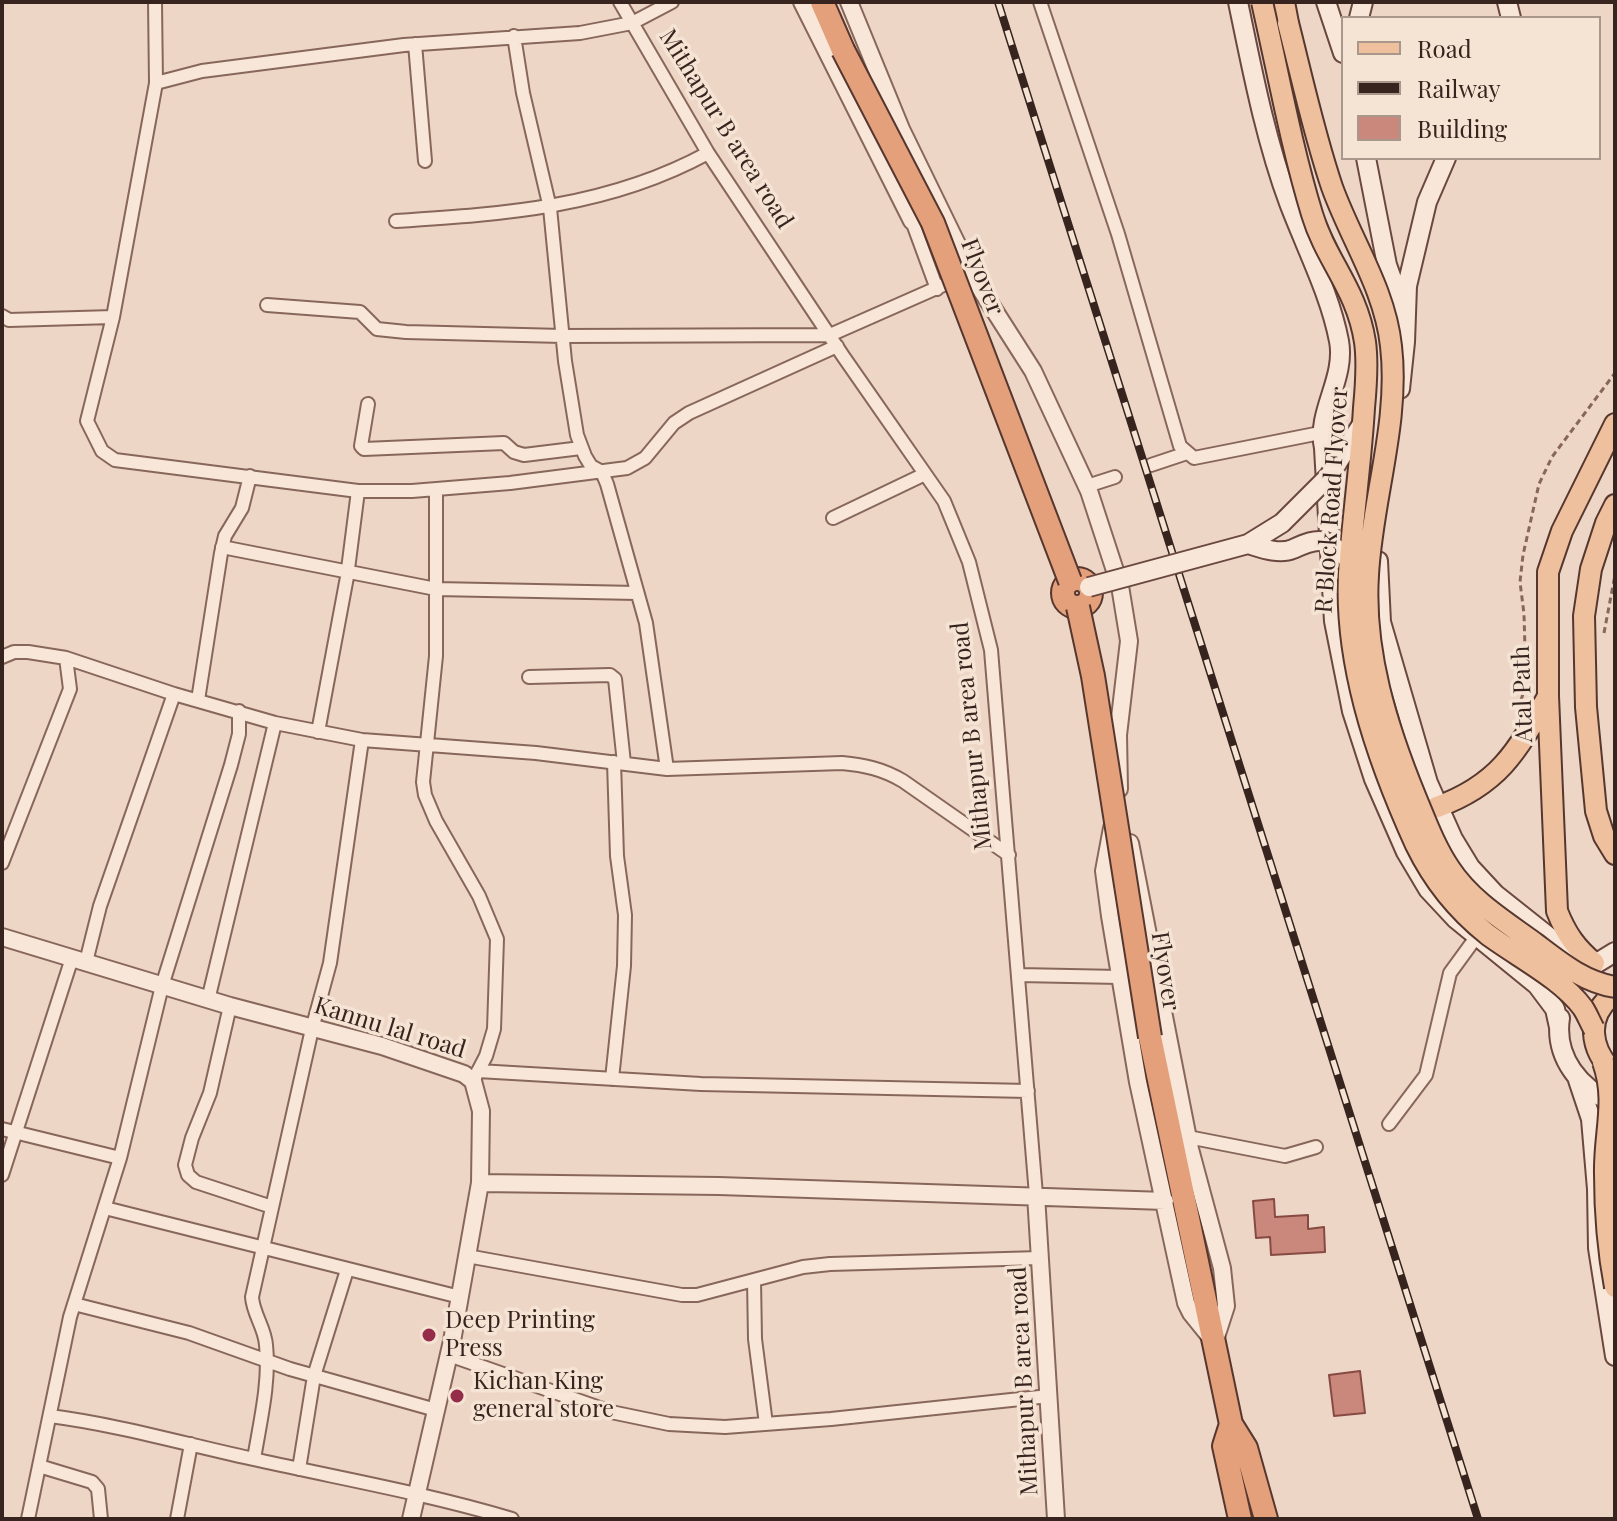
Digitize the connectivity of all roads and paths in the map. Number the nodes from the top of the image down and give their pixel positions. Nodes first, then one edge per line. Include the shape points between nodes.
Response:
1 (155, 2) edge
2 (620, 2) edge
3 (672, 2) edge
4 (802, 2) edge
5 (822, 2) edge
6 (849, 2) edge
7 (1040, 2) edge
8 (1238, 2) edge
9 (1262, 2) edge
10 (1284, 2) edge
11 (1326, 2) edge
12 (632, 23) junction
13 (514, 36) junction
14 (415, 44) junction
15 (1341, 47) edge
16 (156, 83) junction
17 (708, 153) junction
18 (1366, 160) edge
19 (1445, 160) edge
20 (425, 161) dead end
21 (550, 208) junction
22 (941, 209) junction
23 (396, 221) dead end
24 (912, 221) junction
25 (970, 272) junction
26 (937, 289) junction
27 (267, 305) dead end
28 (2, 316) edge
29 (113, 317) junction
30 (1405, 317) junction
31 (562, 336) junction
32 (833, 340) junction
33 (1339, 357) junction
34 (1402, 366) junction
35 (1615, 373) edge
36 (368, 404) dead end
37 (1364, 421) junction
38 (1615, 424) edge
39 (1320, 433) junction
40 (581, 448) junction
41 (1187, 453) junction
42 (1151, 465) dead end
43 (602, 472) junction
44 (925, 474) junction
45 (250, 476) junction
46 (1115, 477) dead end
47 (1087, 486) junction
48 (436, 489) junction
49 (358, 491) junction
50 (1615, 505) edge
51 (833, 518) dead end
52 (1248, 544) junction
53 (222, 547) junction
54 (1349, 560) junction
55 (348, 571) junction
56 (1615, 575) edge
57 (436, 589) junction
58 (1079, 592) junction
59 (637, 593) junction
60 (1603, 635) dead end
61 (2, 657) edge
62 (66, 658) junction
63 (529, 677) dead end
64 (174, 694) junction
65 (1548, 696) junction
66 (198, 700) junction
67 (239, 711) junction
68 (1517, 714) dead end
69 (275, 723) junction
70 (318, 732) junction
71 (1413, 733) junction
72 (362, 740) junction
73 (428, 745) junction
74 (1364, 748) junction
75 (619, 762) junction
76 (667, 769) junction
77 (1119, 791) junction
78 (1437, 807) junction
79 (1615, 854) edge
80 (1009, 855) junction
81 (2, 863) edge
82 (1477, 936) junction
83 (2, 937) edge
84 (1615, 952) edge
85 (79, 960) junction
86 (1591, 965) junction
87 (1019, 975) junction
88 (1120, 977) junction
89 (162, 986) junction
90 (1615, 990) edge
91 (208, 1000) junction
92 (230, 1006) junction
93 (1559, 1027) junction
94 (312, 1029) junction
95 (1594, 1029) junction
96 (1609, 1068) edge
97 (476, 1076) junction
98 (612, 1079) junction
99 (1578, 1080) junction
100 (1028, 1091) junction
101 (1615, 1103) edge
102 (1389, 1124) dead end
103 (2, 1129) edge
104 (16, 1132) junction
105 (1188, 1137) junction
106 (1316, 1147) dead end
107 (120, 1158) junction
108 (2, 1175) edge
109 (480, 1183) junction
110 (1036, 1195) junction
111 (1165, 1201) junction
112 (272, 1207) junction
113 (105, 1208) junction
114 (262, 1249) junction
115 (467, 1256) junction
116 (1040, 1258) junction
117 (347, 1270) junction
118 (754, 1280) junction
119 (1615, 1287) edge
120 (460, 1297) junction
121 (74, 1304) junction
122 (1214, 1342) junction
123 (449, 1355) junction
124 (1615, 1356) edge
125 (266, 1361) junction
126 (314, 1376) junction
127 (1049, 1396) junction
128 (436, 1410) junction
129 (50, 1416) junction
130 (766, 1424) junction
131 (1231, 1424) junction
132 (191, 1444) junction
133 (254, 1459) junction
134 (39, 1466) junction
135 (299, 1469) junction
136 (417, 1494) junction
137 (28, 1519) edge
138 (101, 1519) edge
139 (177, 1519) edge
140 (411, 1519) edge
141 (512, 1519) edge
142 (1056, 1519) edge
143 (1240, 1519) edge
144 (1266, 1519) edge

1 - 16 street
2 - 12 street, Mithapur B area road
3 - 12 street
4 - 24 street
5 - 58 highway, Flyover, bridge via 933,223
6 - 22 street via 901,129
7 - 41 street via 1118,234 1175,431
8 - 33 main road via 1288,201 1334,324
9 - 37 main road, R Block Road Flyover, bridge via 1313,218 1360,317 1366,346
10 - 90 main road, R Block Road Flyover, bridge via 1329,176 1374,283 1391,343 1391,405 1367,616 1382,702 1406,774 1432,838 1471,894 1571,970
11 - 15 main road
12 - 13 street via 580,33
12 - 17 street, Mithapur B area road
13 - 14 street
13 - 21 street
14 - 16 street via 202,71
14 - 20 street
16 - 29 street
17 - 21 street via 633,187
17 - 32 street, Mithapur B area road
18 - 30 main road via 1387,265
19 - 30 main road via 1427,202
21 - 23 street
21 - 31 street
22 - 24 street
22 - 25 street
24 - 26 street
25 - 26 street
25 - 47 street via 1033,371
26 - 32 street
27 - 31 street via 360,312 377,329
28 - 29 street
29 - 45 street via 87,421 102,451 134,464
30 - 34 main road
31 - 32 street
31 - 40 street
32 - 43 street via 674,423 636,464
32 - 44 street, Mithapur B area road
33 - 34 main road
33 - 39 main road
34 - 71 main road via 1377,581 1381,622
35 - 68 path via 1552,457 1529,518 1521,568 1526,684
36 - 40 street via 364,449 504,443 524,455
37 - 52 main road, bridge via 1329,476 1301,506
37 - 54 main road, R Block Road Flyover, bridge
38 - 65 main road, Atal Path via 1562,531 1548,572
39 - 41 street via 1211,456 1194,458
39 - 74 main road via 1334,621
40 - 43 street via 591,466
41 - 42 street
43 - 48 street
43 - 59 street
44 - 51 street
44 - 80 street, Mithapur B area road via 944,501 969,562 991,650
45 - 49 street
45 - 53 street via 242,508
46 - 47 street
47 - 77 street via 1120,586 1129,641 1118,735
48 - 49 street
48 - 57 street
49 - 55 street
50 - 79 main road via 1591,569 1584,616 1596,811
52 - 54 main road, bridge via 1276,550 1324,541
52 - 58 main road, bridge
53 - 55 street
53 - 66 street
54 - 95 main road, R Block Road Flyover, bridge via 1353,655 1389,779 1417,846 1456,905 1558,985 1582,1007
55 - 57 street
55 - 70 street
56 - 60 path
57 - 59 street
57 - 73 street
58 - 122 highway, Flyover, bridge via 1150,1037
59 - 76 street via 648,631
61 - 62 street via 28,652
62 - 64 street
62 - 81 street via 70,689
63 - 75 street via 615,679
64 - 66 street
64 - 85 street
65 - 78 main road via 1519,747 1494,777
65 - 86 main road, Atal Path via 1557,911 1564,931
66 - 67 street
67 - 69 street
67 - 89 street via 231,765
69 - 70 street
69 - 91 street
70 - 72 street
71 - 74 main road
71 - 78 main road
72 - 73 street
72 - 94 street via 330,963
73 - 75 street
73 - 97 street via 425,795 497,939 494,1029
74 - 82 main road via 1428,889
75 - 76 street
75 - 98 street via 617,856 625,915 624,966
76 - 80 street via 842,763 879,769
77 - 88 street via 1104,871
77 - 105 street
78 - 86 main road via 1486,885
80 - 87 street, Mithapur B area road
82 - 93 main road via 1537,985 1555,1009
82 - 102 street via 1450,973 1426,1075
83 - 85 street, Kannu lal road
84 - 86 main road
85 - 89 street, Kannu lal road
85 - 104 street
86 - 93 main road via 1574,981
87 - 88 street
87 - 100 street, Mithapur B area road
88 - 111 street
89 - 91 street, Kannu lal road
89 - 107 street
90 - 95 main road, R Block Road Flyover via 1598,1012
91 - 92 street, Kannu lal road
92 - 94 street, Kannu lal road
92 - 112 street via 210,1093 185,1165 196,1182
93 - 99 main road via 1567,1064
94 - 97 street, Kannu lal road
94 - 112 street
95 - 96 main road, R Block Road Flyover via 1595,1046
96 - 119 main road, R Block Road Flyover, bridge via 1605,1173
97 - 98 street
97 - 109 street, Kannu lal road
98 - 100 street
99 - 101 main road
99 - 124 main road via 1591,1119 1598,1248
100 - 110 street, Mithapur B area road
103 - 104 street
104 - 107 street
104 - 108 street
105 - 106 street via 1285,1156
105 - 122 street via 1222,1268 1226,1306
107 - 113 street
109 - 110 street
109 - 115 street, Kannu lal road
110 - 111 street
110 - 116 street, Mithapur B area road
111 - 122 street via 1186,1303
112 - 114 street
113 - 114 street
113 - 121 street
114 - 117 street
114 - 125 street via 252,1297
115 - 118 street via 682,1295
115 - 120 street, Kannu lal road
116 - 118 street via 830,1264
116 - 127 street, Mithapur B area road
117 - 120 street
117 - 126 street
118 - 130 street
120 - 123 street, Kannu lal road
121 - 125 street via 189,1333
121 - 129 street
122 - 131 highway, Flyover
123 - 128 street, Kannu lal road
123 - 130 street via 630,1418 725,1427
125 - 126 street
125 - 133 street
126 - 128 street
126 - 135 street
127 - 130 street
127 - 142 street, Mithapur B area road
128 - 136 street, Kannu lal road
129 - 132 street
129 - 134 street
131 - 143 highway via 1224,1446
131 - 144 highway via 1246,1448
132 - 133 street
132 - 139 street
133 - 135 street
134 - 137 street
134 - 138 street via 92,1482 98,1489
135 - 136 street
136 - 140 street, Kannu lal road
136 - 141 street

